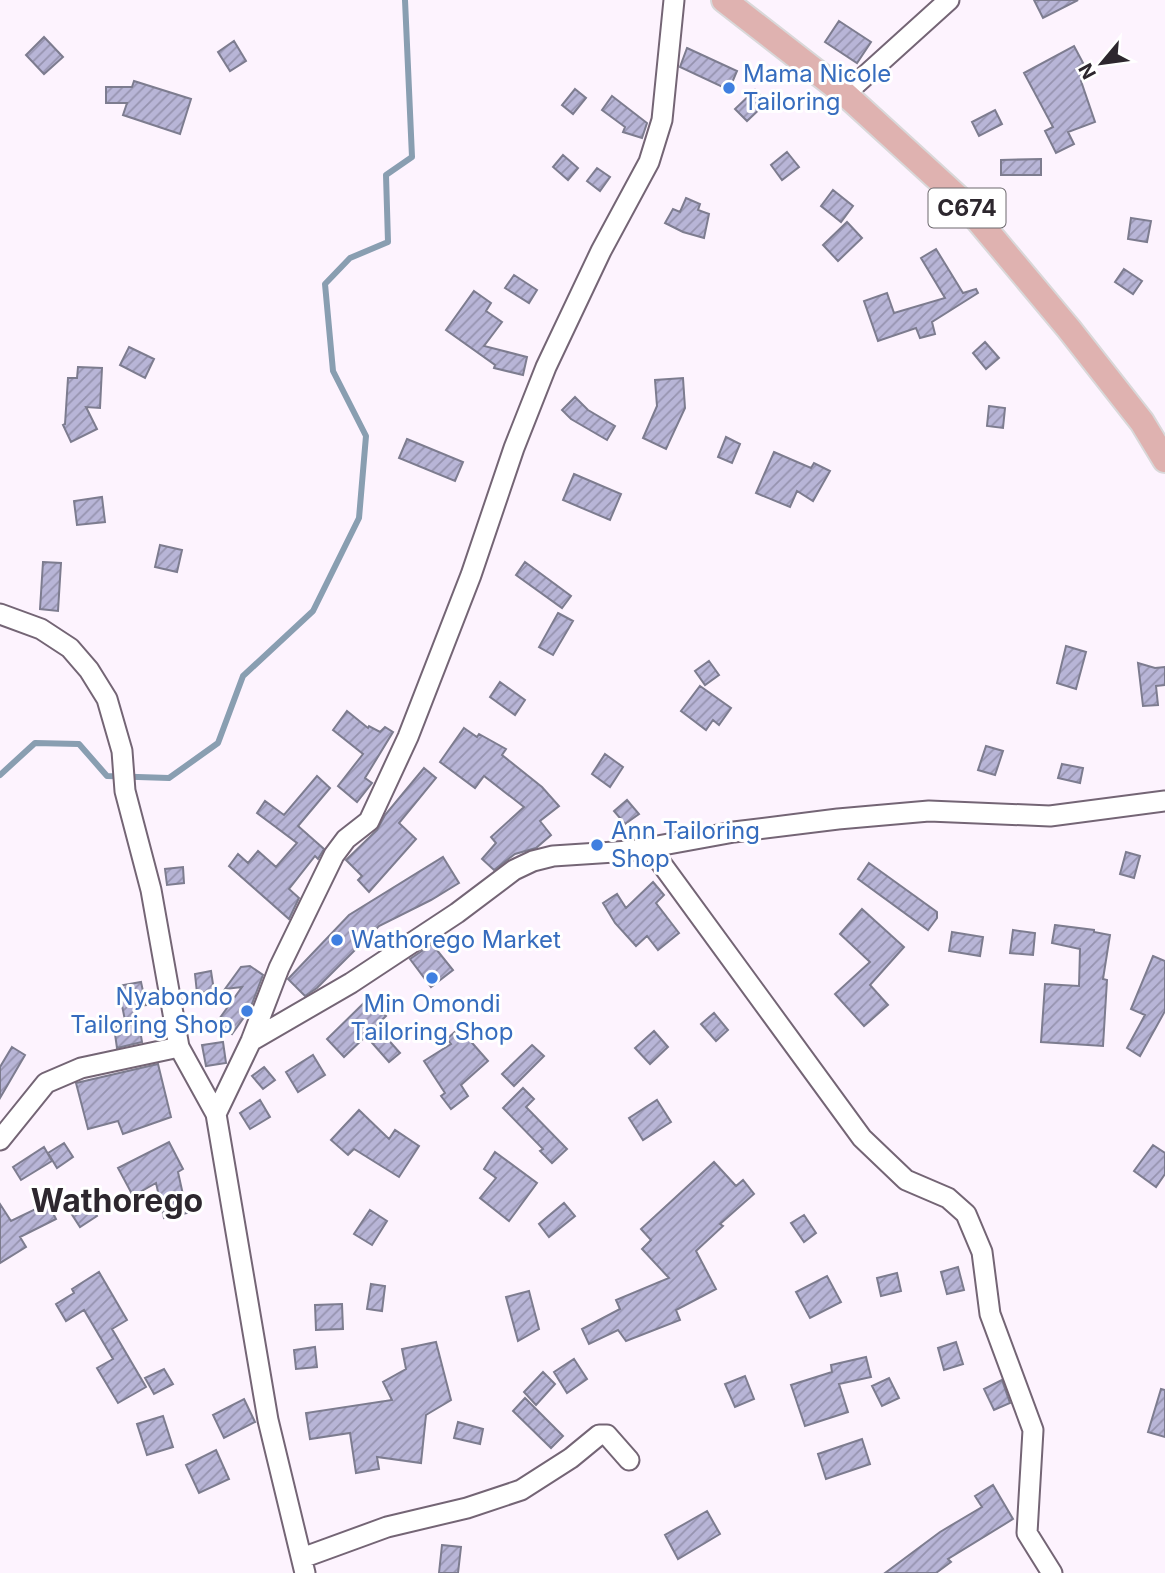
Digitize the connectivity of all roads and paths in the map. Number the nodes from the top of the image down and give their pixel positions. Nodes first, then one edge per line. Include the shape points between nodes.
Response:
1 (674, 0) edge
2 (724, 0) edge
3 (949, 0) edge
4 (845, 94) junction
5 (1165, 460) edge
6 (0, 614) edge
7 (1165, 801) edge
8 (650, 848) junction
9 (251, 1041) junction
10 (179, 1047) junction
11 (216, 1114) junction
12 (0, 1140) edge
13 (629, 1460) dead end
14 (304, 1566) edge
15 (1052, 1573) edge

1 - 9 street via 662,120 649,162 546,367 408,737 369,821 334,855 279,968
2 - 4 main road, C674
3 - 4 street
4 - 5 main road, C674 via 962,201 1142,422
6 - 10 street via 41,629 70,648 107,699 122,751 124,791 151,890
7 - 8 street via 1050,816 929,811 838,819
8 - 9 street via 553,856 514,870 372,969
8 - 15 street via 862,1138 906,1180 948,1198 966,1214 982,1252 990,1314 1033,1430 1027,1533
9 - 11 street
10 - 11 street
10 - 12 street via 81,1069 46,1083
11 - 14 street via 268,1420
13 - 14 street via 607,1435 599,1435 521,1490 387,1527

